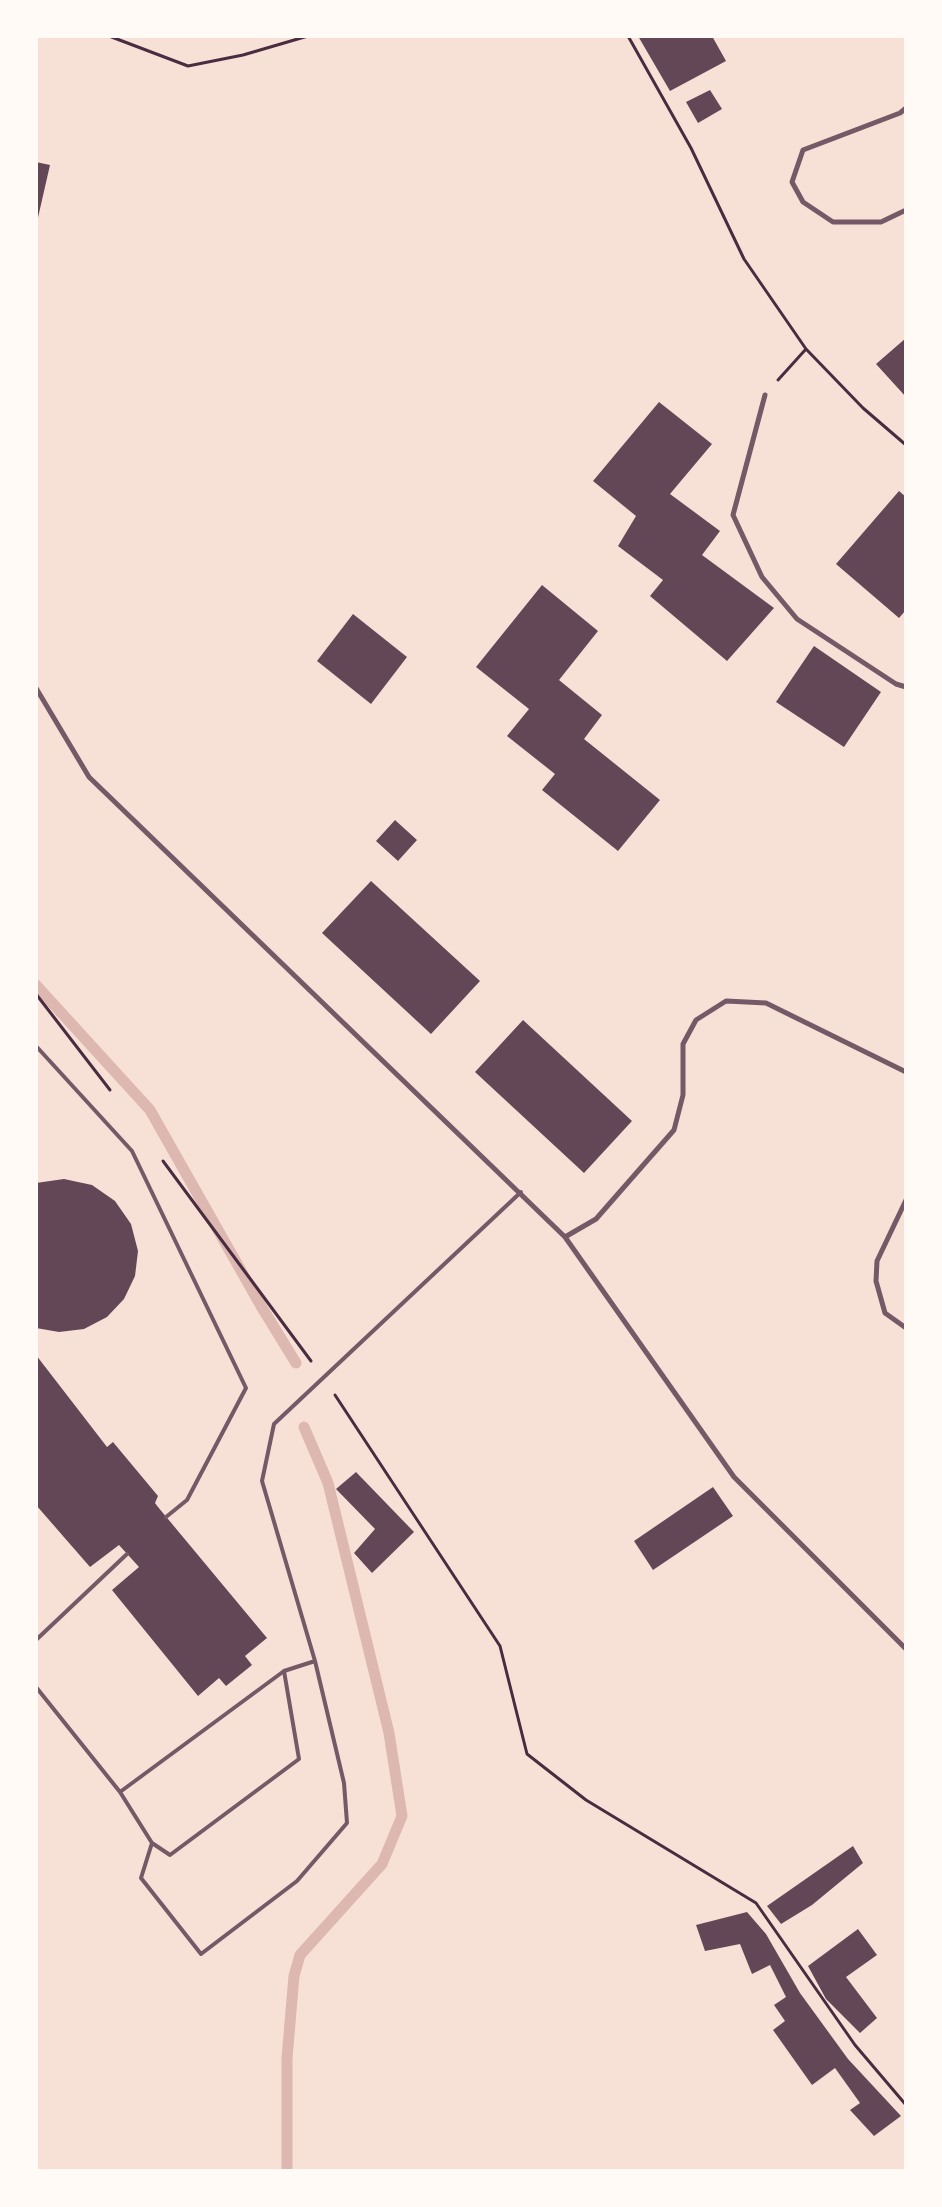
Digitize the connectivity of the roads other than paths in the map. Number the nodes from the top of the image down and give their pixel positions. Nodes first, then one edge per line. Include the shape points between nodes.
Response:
1 (906, 108) edge
2 (906, 210) edge
3 (765, 395) road end
4 (906, 687) edge
5 (36, 688) edge
6 (36, 1046) edge
7 (906, 1072) edge
8 (520, 1192) junction
9 (906, 1200) edge
10 (565, 1237) junction
11 (906, 1328) edge
12 (166, 1517) dead end
13 (127, 1554) dead end
14 (36, 1640) edge
15 (906, 1649) edge
16 (315, 1661) junction
17 (284, 1671) junction
18 (36, 1687) edge
19 (120, 1792) junction
20 (152, 1843) junction

1 - 2 street via 803,150 792,182 803,202 833,222 881,222
3 - 4 street via 733,515 762,577 796,619 896,684
5 - 8 street via 89,777
6 - 12 lane via 132,1151 246,1388 187,1500
7 - 10 street via 766,1003 726,1002 696,1020 683,1044 683,1095 674,1130 596,1220
8 - 10 street
8 - 16 lane via 274,1424 262,1481
9 - 11 street via 877,1261 876,1281 885,1313
10 - 15 street via 734,1477
13 - 14 lane
16 - 17 lane
16 - 20 lane via 344,1783 347,1824 297,1881 201,1954 141,1878
17 - 19 lane
17 - 20 lane via 299,1759 170,1855
18 - 19 lane
19 - 20 lane

